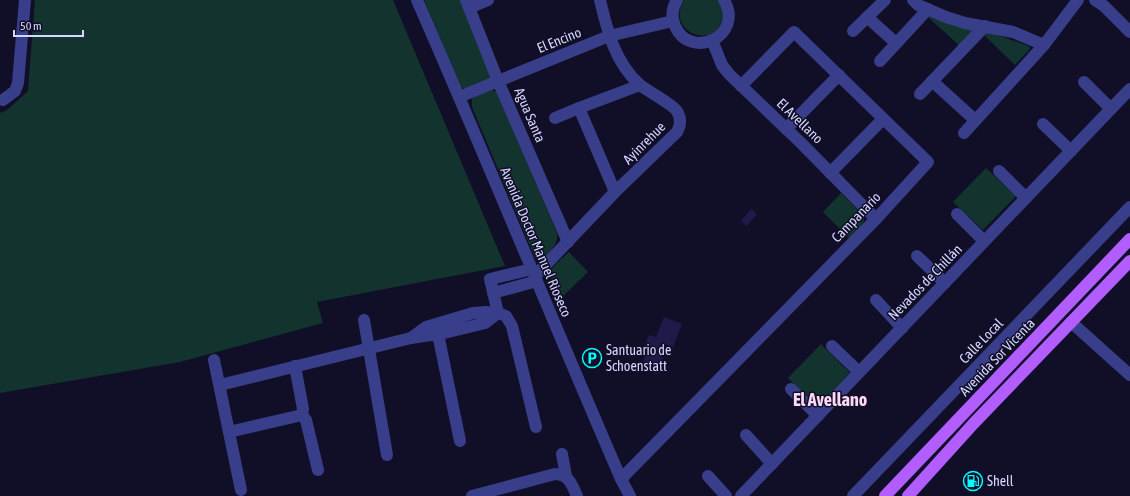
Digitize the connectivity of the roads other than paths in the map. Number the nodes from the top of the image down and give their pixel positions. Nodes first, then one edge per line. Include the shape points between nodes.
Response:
1 (25, 0) edge
2 (417, 0) edge
3 (488, 0) edge
4 (600, 0) edge
5 (677, 0) edge
6 (885, 0) edge
7 (912, 0) edge
8 (1078, 0) edge
9 (1095, 0) edge
10 (728, 2) edge
11 (468, 4) edge
12 (928, 9) junction
13 (867, 17) junction
14 (673, 21) junction
15 (985, 26) junction
16 (853, 31) dead end
17 (1130, 32) edge
18 (609, 36) junction
19 (712, 40) junction
20 (896, 43) junction
21 (1044, 45) junction
22 (880, 61) dead end
23 (839, 75) junction
24 (498, 81) junction
25 (932, 81) junction
26 (1084, 82) dead end
27 (640, 85) junction
28 (741, 86) junction
29 (1130, 89) edge
30 (920, 94) dead end
31 (460, 97) junction
32 (1, 98) edge
33 (579, 108) junction
34 (1111, 109) junction
35 (555, 118) dead end
36 (884, 119) junction
37 (975, 120) junction
38 (1043, 124) dead end
39 (786, 129) junction
40 (964, 133) dead end
41 (1071, 152) junction
42 (999, 171) dead end
43 (830, 173) junction
44 (615, 192) junction
45 (1026, 198) junction
46 (1130, 207) edge
47 (957, 214) dead end
48 (876, 219) junction
49 (1130, 239) edge
50 (984, 241) junction
51 (568, 242) junction
52 (917, 256) dead end
53 (1130, 261) edge
54 (535, 275) junction
55 (944, 284) junction
56 (876, 300) dead end
57 (498, 314) junction
58 (364, 320) dead end
59 (1072, 322) junction
60 (902, 328) junction
61 (438, 334) junction
62 (411, 338) junction
63 (832, 346) dead end
64 (369, 348) junction
65 (214, 360) dead end
66 (295, 366) junction
67 (859, 372) junction
68 (1130, 375) edge
69 (220, 384) junction
70 (790, 389) dead end
71 (302, 415) junction
72 (818, 416) junction
73 (536, 427) dead end
74 (229, 432) junction
75 (746, 435) dead end
76 (460, 441) dead end
77 (562, 454) dead end
78 (388, 455) dead end
79 (772, 464) junction
80 (318, 470) dead end
81 (566, 476) junction
82 (708, 476) dead end
83 (621, 479) junction
84 (241, 490) dead end
85 (472, 496) edge
86 (577, 496) edge
87 (630, 496) edge
88 (726, 496) edge
89 (741, 496) edge
90 (853, 496) edge
91 (885, 496) edge
92 (908, 496) edge

1 - 32 street via 18,82 15,91
2 - 31 street, Avenida Doctor Manuel Rioseco
3 - 11 street
4 - 18 street, Ayinrehue
5 - 14 street via 672,13
6 - 13 street
7 - 12 street
8 - 21 street
9 - 17 street
10 - 19 street via 728,22 724,31
11 - 24 street, Agua Santa
12 - 15 street via 965,23
12 - 20 street
13 - 16 street
13 - 20 street
14 - 18 street, El Encino
14 - 19 street via 682,36 690,41 699,43
15 - 21 street via 1014,32
15 - 25 street
18 - 24 street, El Encino
18 - 27 street, Ayinrehue via 629,74
19 - 28 street, El Avellano via 722,65
20 - 22 street
21 - 37 street
23 - 28 street, Campanario via 794,32
23 - 36 street, Campanario
23 - 39 street
24 - 31 street, El Encino
24 - 51 street, Agua Santa
25 - 30 street
25 - 37 street
26 - 34 street
27 - 33 street
27 - 44 street, Ayinrehue via 677,111 680,119 679,128
28 - 39 street, El Avellano
29 - 34 street, Nevados de Chillán
31 - 54 street, Avenida Doctor Manuel Rioseco
33 - 35 street
33 - 44 street
34 - 41 street, Nevados de Chillán
36 - 43 street
36 - 48 street, Campanario via 928,162
37 - 40 street
38 - 41 street
39 - 43 street, El Avellano
41 - 45 street, Nevados de Chillán
42 - 45 street
43 - 48 street, El Avellano
44 - 51 street, Ayinrehue
45 - 50 street, Nevados de Chillán
46 - 90 street, Calle Local
47 - 50 street
48 - 83 street, Campanario
49 - 91 main road, Avenida Sor Vicenta
50 - 55 street, Nevados de Chillán
51 - 54 street, Ayinrehue
52 - 55 street
53 - 59 main road, Avenida Sor Vicenta
54 - 57 street via 490,279
54 - 83 street, Avenida Doctor Manuel Rioseco
55 - 60 street, Nevados de Chillán
56 - 60 street
57 - 61 street via 485,323
57 - 62 street via 473,314 426,327
57 - 73 street via 506,316 512,326
58 - 64 street
59 - 68 street
59 - 92 main road, Avenida Sor Vicenta via 974,423
60 - 67 street, Nevados de Chillán
61 - 62 street
61 - 76 street
62 - 64 street
63 - 67 street
64 - 66 street
64 - 78 street
65 - 69 street
66 - 69 street
66 - 71 street
67 - 72 street, Nevados de Chillán
69 - 74 street
70 - 72 street
71 - 74 street
71 - 80 street via 306,420
72 - 79 street, Nevados de Chillán
74 - 84 street
75 - 79 street
77 - 81 street
79 - 89 street, Nevados de Chillán
81 - 85 street via 556,474
81 - 86 street
82 - 88 street
83 - 87 street, Avenida Doctor Manuel Rioseco

